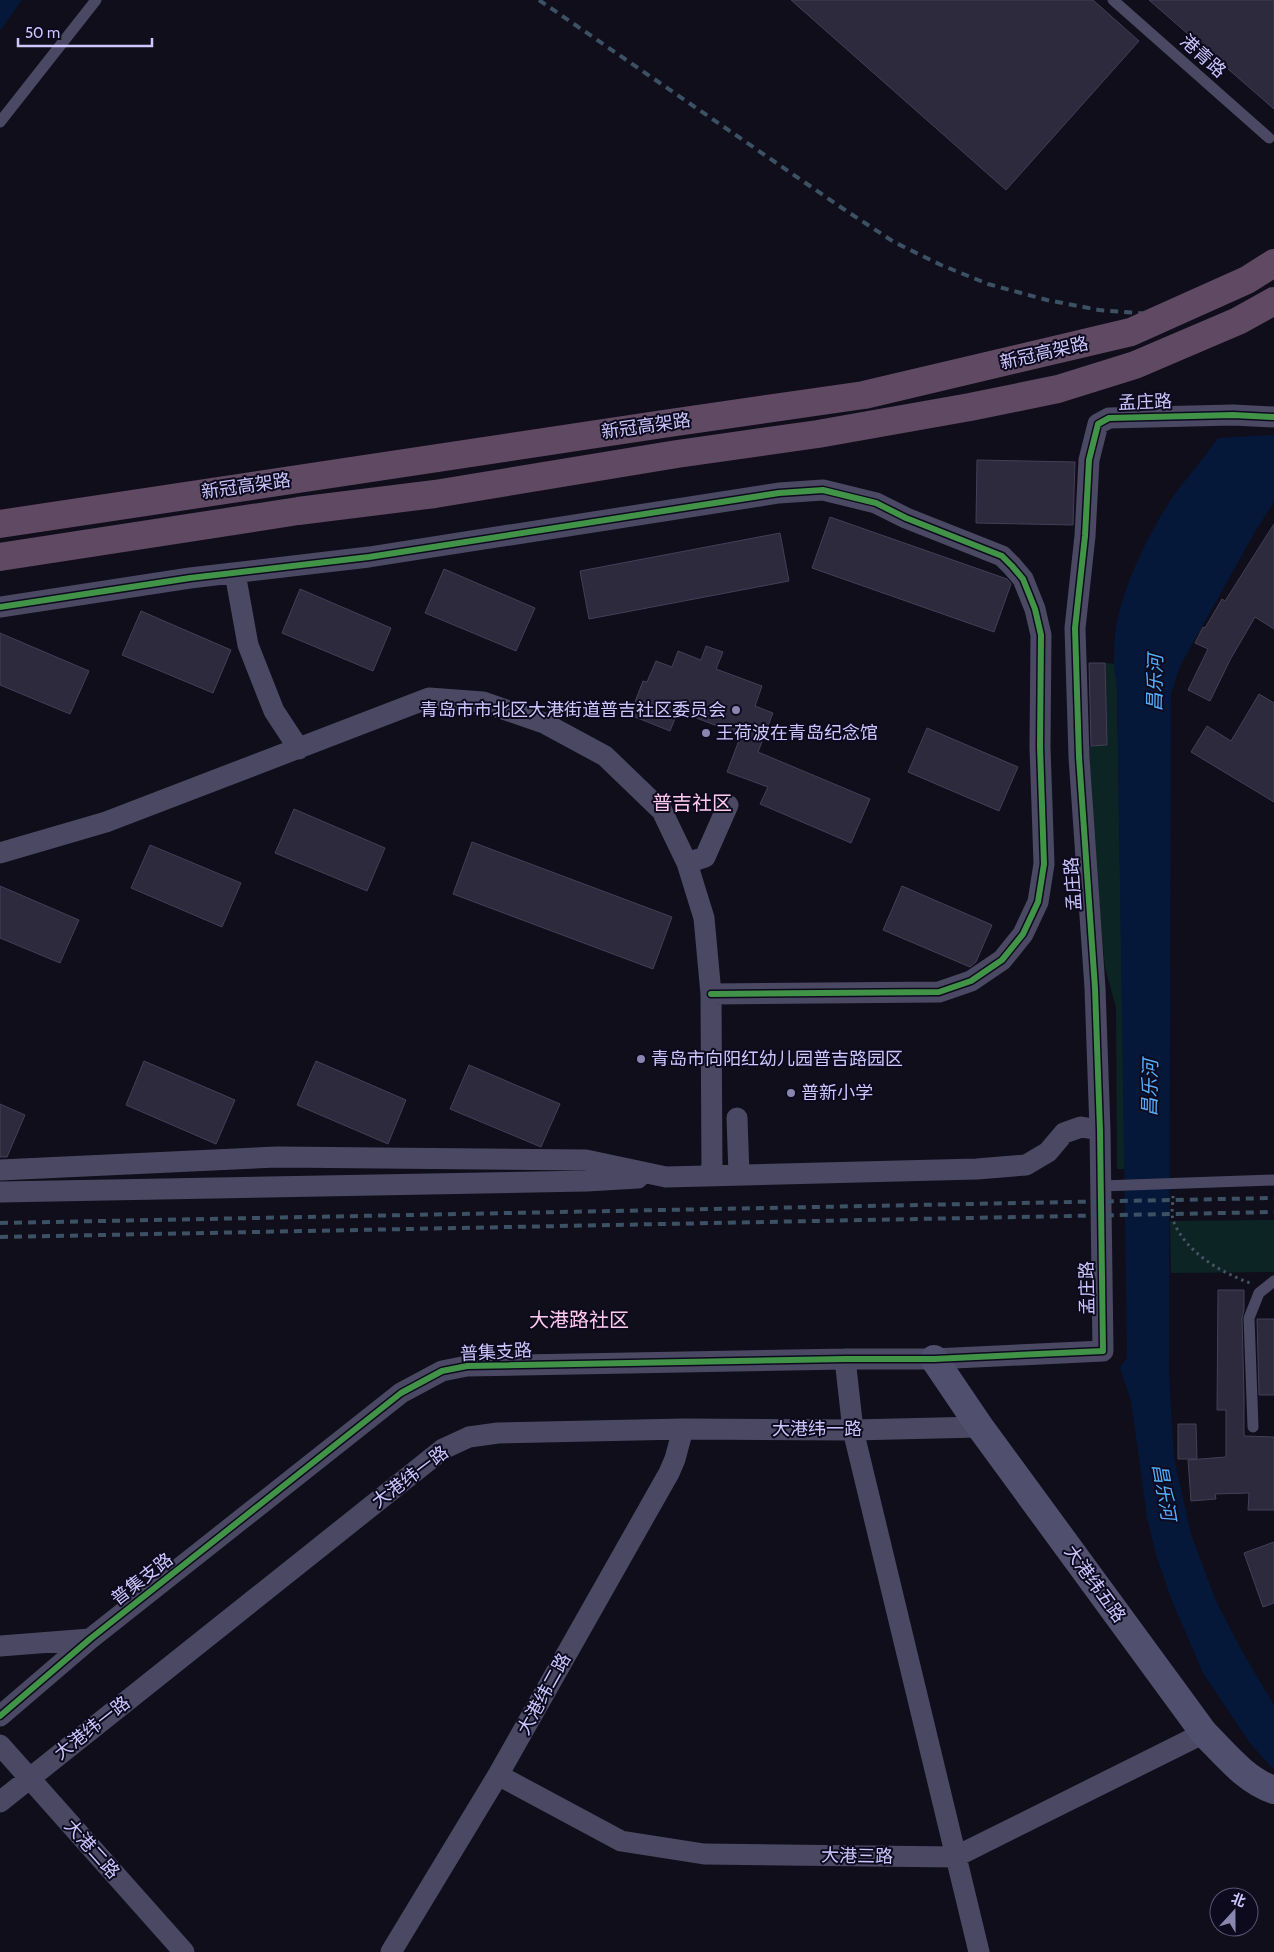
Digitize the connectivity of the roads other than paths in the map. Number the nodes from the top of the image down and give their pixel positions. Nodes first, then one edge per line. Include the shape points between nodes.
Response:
1 (96, 0) edge
2 (1113, 0) edge
3 (0, 122) edge
4 (1269, 138) dead end
5 (1274, 263) edge
6 (1274, 301) edge
7 (1274, 417) edge
8 (0, 524) edge
9 (0, 557) edge
10 (235, 573) junction
11 (0, 607) edge
12 (299, 749) junction
13 (728, 805) dead end
14 (0, 853) edge
15 (688, 863) junction
16 (711, 994) junction
17 (737, 1118) dead end
18 (1100, 1130) junction
19 (0, 1170) edge
20 (712, 1175) junction
21 (739, 1175) junction
22 (666, 1177) junction
23 (1274, 1180) edge
24 (1101, 1186) junction
25 (0, 1192) edge
26 (1274, 1281) edge
27 (846, 1358) junction
28 (934, 1359) junction
29 (980, 1427) junction
30 (1253, 1427) dead end
31 (683, 1429) junction
32 (853, 1430) junction
33 (90, 1639) junction
34 (0, 1646) edge
35 (0, 1716) edge
36 (1204, 1733) junction
37 (0, 1746) edge
38 (498, 1775) junction
39 (29, 1778) junction
40 (1274, 1790) edge
41 (0, 1802) edge
42 (955, 1857) junction
43 (184, 1952) edge
44 (391, 1952) edge
45 (979, 1952) edge

1 - 3 lane
2 - 4 lane, 港青路
5 - 8 highway, 新冠高架路, bridge via 1247,280 1131,332 864,396
6 - 9 highway, 新冠高架路, bridge via 1238,321 1135,365 1058,389 970,407 435,494 298,511
7 - 18 street, 孟庄路 via 1109,418 1098,424 1089,460 1076,628 1079,757 1095,988
10 - 11 street
10 - 12 street via 248,645 274,711
10 - 16 street via 369,557 779,493 823,490 876,503 1002,556 1023,579 1041,635 1044,864 1038,902 1023,934 1002,960 972,981 939,992
12 - 14 street via 106,822
12 - 15 street via 429,698 483,702 544,723 605,756 662,811
13 - 15 street via 705,857
15 - 16 street via 704,918
16 - 20 street
17 - 21 street
18 - 21 street via 1081,1127 1064,1133 1048,1152 1026,1166
18 - 24 street, 孟庄路
19 - 22 street via 277,1157 586,1160
20 - 21 street
20 - 22 street
22 - 25 street
23 - 24 lane
24 - 28 street, 孟庄路 via 1103,1352
26 - 30 lane via 1259,1293 1249,1318
27 - 28 street, 普集支路
27 - 32 street
27 - 33 street, 普集支路 via 467,1366 442,1371 401,1393
28 - 29 street, 大港纬五路
29 - 32 street, 大港纬一路
29 - 36 street, 大港纬五路
31 - 32 street, 大港纬一路
31 - 38 street, 大港纬二路 via 668,1473
31 - 39 street, 大港纬一路 via 498,1432 468,1437 443,1449
32 - 42 street
33 - 34 street
33 - 35 street
36 - 40 street, 大港纬五路 via 1238,1768 1257,1783
36 - 42 street, 大港三路
37 - 39 street, 大港二路
38 - 42 street, 大港三路 via 621,1841 704,1854
38 - 44 street, 大港纬二路
39 - 41 street, 大港纬一路
39 - 43 street, 大港二路
42 - 45 street

